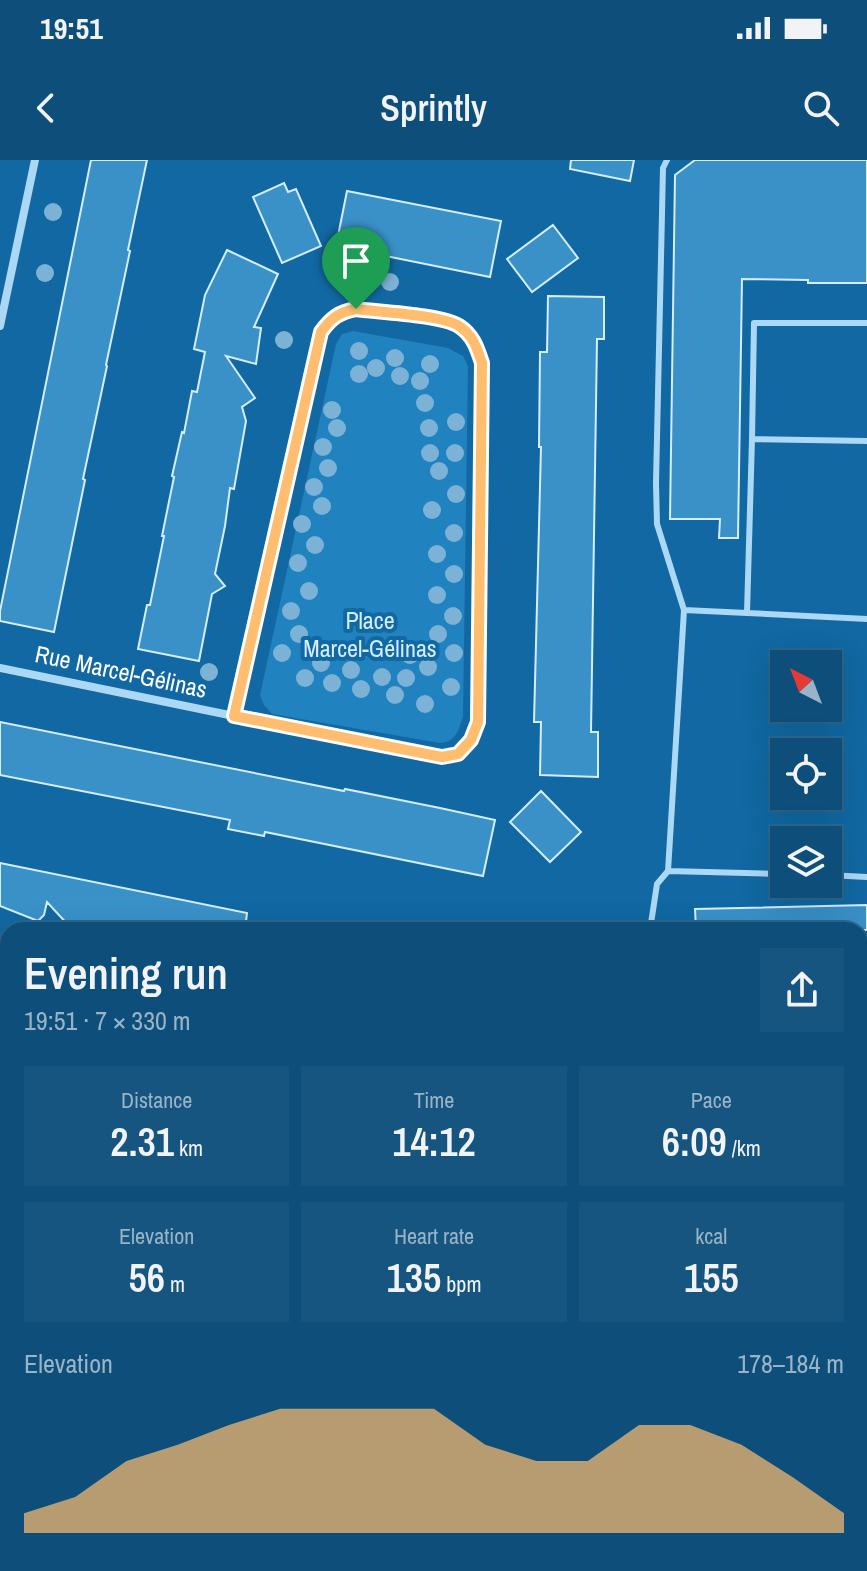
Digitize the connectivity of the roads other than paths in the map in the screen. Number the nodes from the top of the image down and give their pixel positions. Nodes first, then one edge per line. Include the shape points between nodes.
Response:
1 (35, 160) edge
2 (667, 160) edge
3 (867, 323) edge
4 (0, 326) edge
5 (752, 439) junction
6 (867, 441) edge
7 (684, 610) junction
8 (747, 613) junction
9 (867, 619) edge
10 (0, 668) edge
11 (234, 716) junction
12 (668, 871) junction
13 (770, 874) edge
14 (842, 876) edge
15 (867, 877) edge
16 (651, 922) edge

1 - 4 street
2 - 7 lane via 657,524
3 - 5 lane via 754,323
5 - 6 lane
5 - 8 lane
7 - 8 lane
7 - 12 lane
8 - 9 lane
10 - 11 street, Rue Marcel-Gélinas
11 - 11 street via 442,757 458,754 471,740 478,722 482,363 476,343 458,325 356,309 330,318 321,332
12 - 13 lane
12 - 16 lane via 657,884
14 - 15 lane

